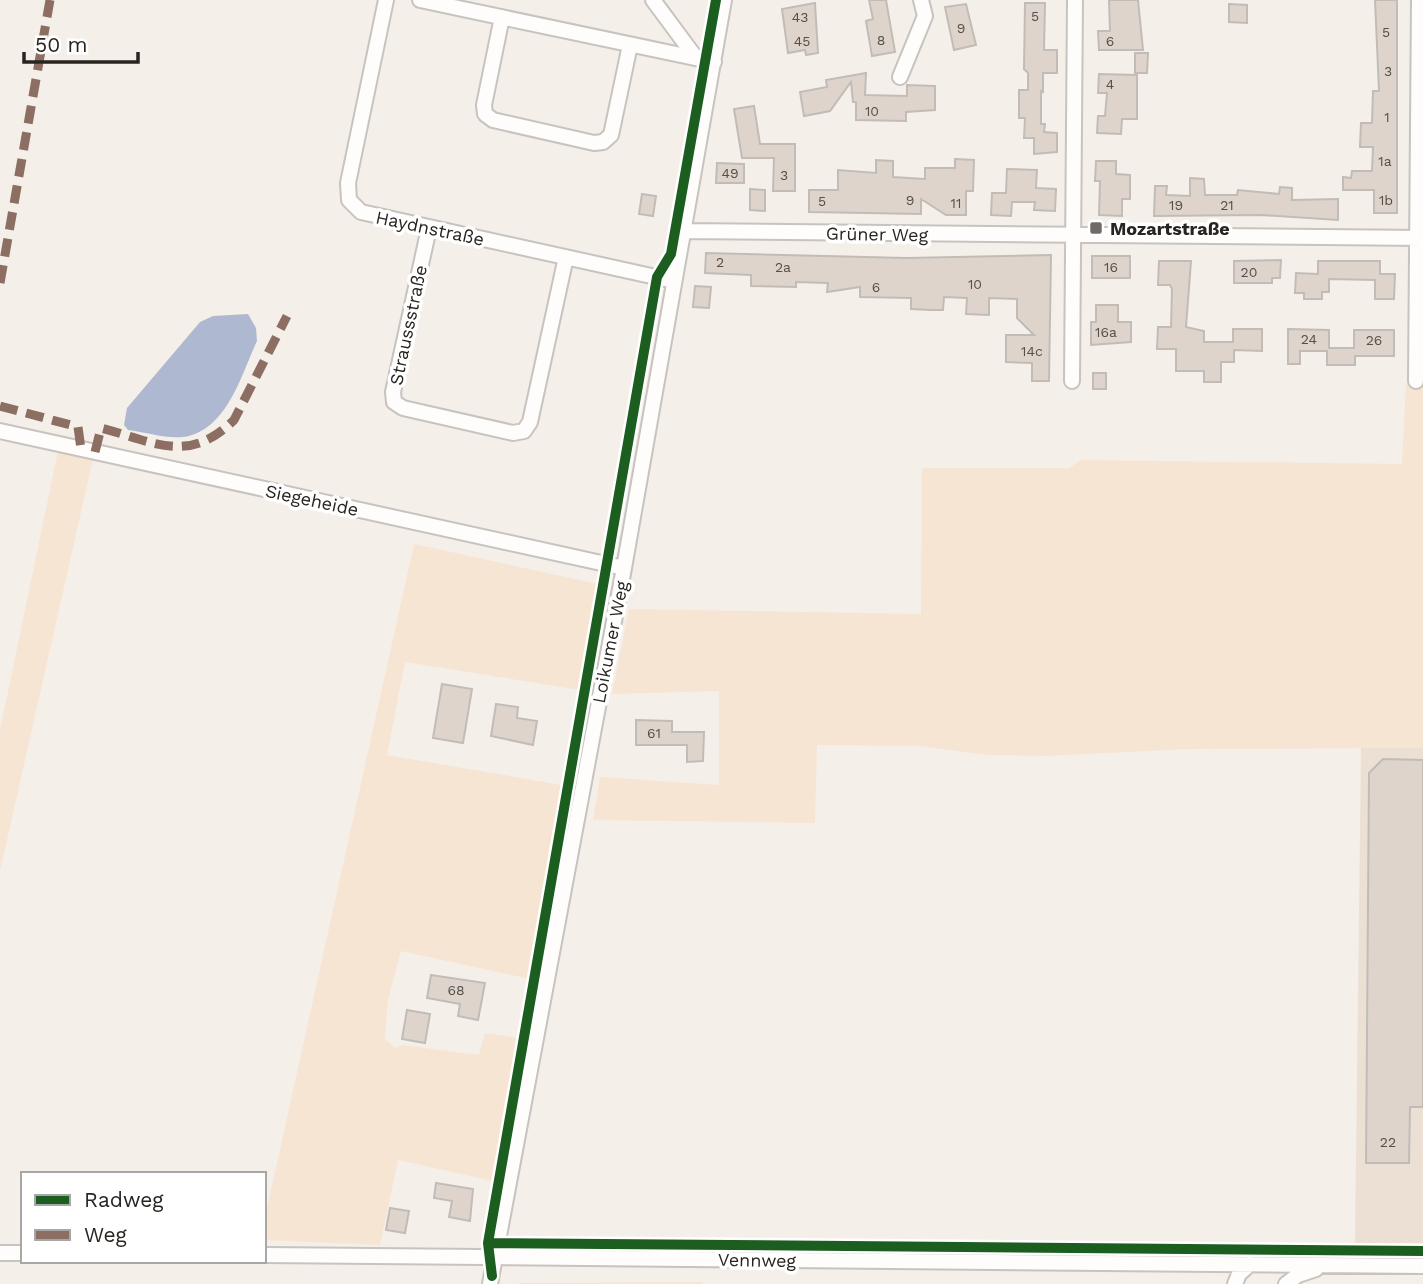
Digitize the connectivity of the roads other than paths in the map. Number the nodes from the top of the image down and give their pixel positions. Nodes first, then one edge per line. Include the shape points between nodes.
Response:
1 (386, 0) edge
2 (420, 0) edge
3 (653, 0) edge
4 (724, 0) edge
5 (921, 0) edge
6 (1075, 0) edge
7 (1419, 0) edge
8 (502, 17) junction
9 (631, 45) junction
10 (696, 58) junction
11 (714, 62) junction
12 (900, 77) dead end
13 (429, 228) junction
14 (681, 231) junction
15 (1073, 237) junction
16 (1421, 238) edge
17 (566, 257) junction
18 (674, 281) junction
19 (1072, 381) dead end
20 (1416, 381) dead end
21 (0, 431) edge
22 (624, 568) junction
23 (0, 1252) edge
24 (21, 1253) edge
25 (266, 1255) edge
26 (495, 1257) junction
27 (1250, 1264) junction
28 (1329, 1265) junction
29 (1423, 1266) edge
30 (490, 1284) edge
31 (1235, 1284) edge
32 (1286, 1284) edge

1 - 13 street, Haydnstraße via 348,183 349,200 361,212
2 - 8 street
3 - 10 street
4 - 11 street, Loikumer Weg
5 - 12 street via 925,16
6 - 15 street
7 - 16 street
8 - 9 street
8 - 9 street via 485,114 493,120 594,143 611,135
9 - 10 street
10 - 11 street
11 - 14 street, Loikumer Weg
13 - 17 street, Haydnstraße
13 - 17 street, Straussstraße via 394,402 402,408 513,433 524,431 530,422
14 - 15 street, Grüner Weg
14 - 18 street, Loikumer Weg
15 - 16 street, Grüner Weg
15 - 19 street
16 - 20 street
17 - 18 street, Haydnstraße
18 - 22 street, Loikumer Weg
21 - 22 street, Siegeheide
22 - 26 street, Loikumer Weg
23 - 24 street
25 - 26 street, Vennweg
26 - 27 street, Vennweg
26 - 30 street, Loikumer Weg
27 - 28 street, Vennweg
27 - 31 street
28 - 29 street, Vennweg
28 - 32 street, Vennweg

